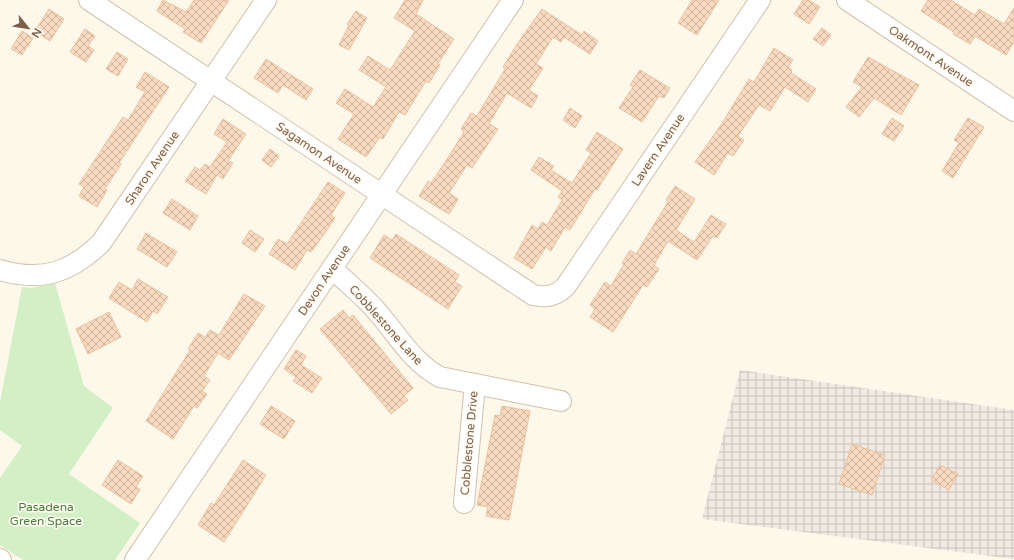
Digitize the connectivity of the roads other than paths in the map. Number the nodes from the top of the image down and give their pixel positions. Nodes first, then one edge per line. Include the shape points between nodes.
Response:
1 (89, 0) edge
2 (266, 0) edge
3 (513, 0) edge
4 (760, 0) edge
5 (847, 0) edge
6 (211, 81) junction
7 (1014, 111) edge
8 (382, 195) junction
9 (332, 268) junction
10 (0, 270) edge
11 (552, 296) joint
12 (475, 384) junction
13 (561, 401) dead end
14 (464, 503) dead end
15 (135, 560) edge

1 - 6 street, Sagamon Avenue
2 - 6 street, Sharon Avenue
3 - 8 street, Devon Avenue
4 - 11 street, Lavern Avenue via 566,286
5 - 7 street, Oakmont Avenue
6 - 8 street, Sagamon Avenue
6 - 10 street, Sharon Avenue via 101,243 88,256 71,267 53,274 28,276
8 - 9 street, Devon Avenue
8 - 11 street, Sagamon Avenue via 533,295 543,298
9 - 12 street, Cobblestone Lane via 372,306 414,358 430,371 440,376
9 - 15 street, Devon Avenue
12 - 13 street, Cobblestone Lane
12 - 14 street, Cobblestone Drive

